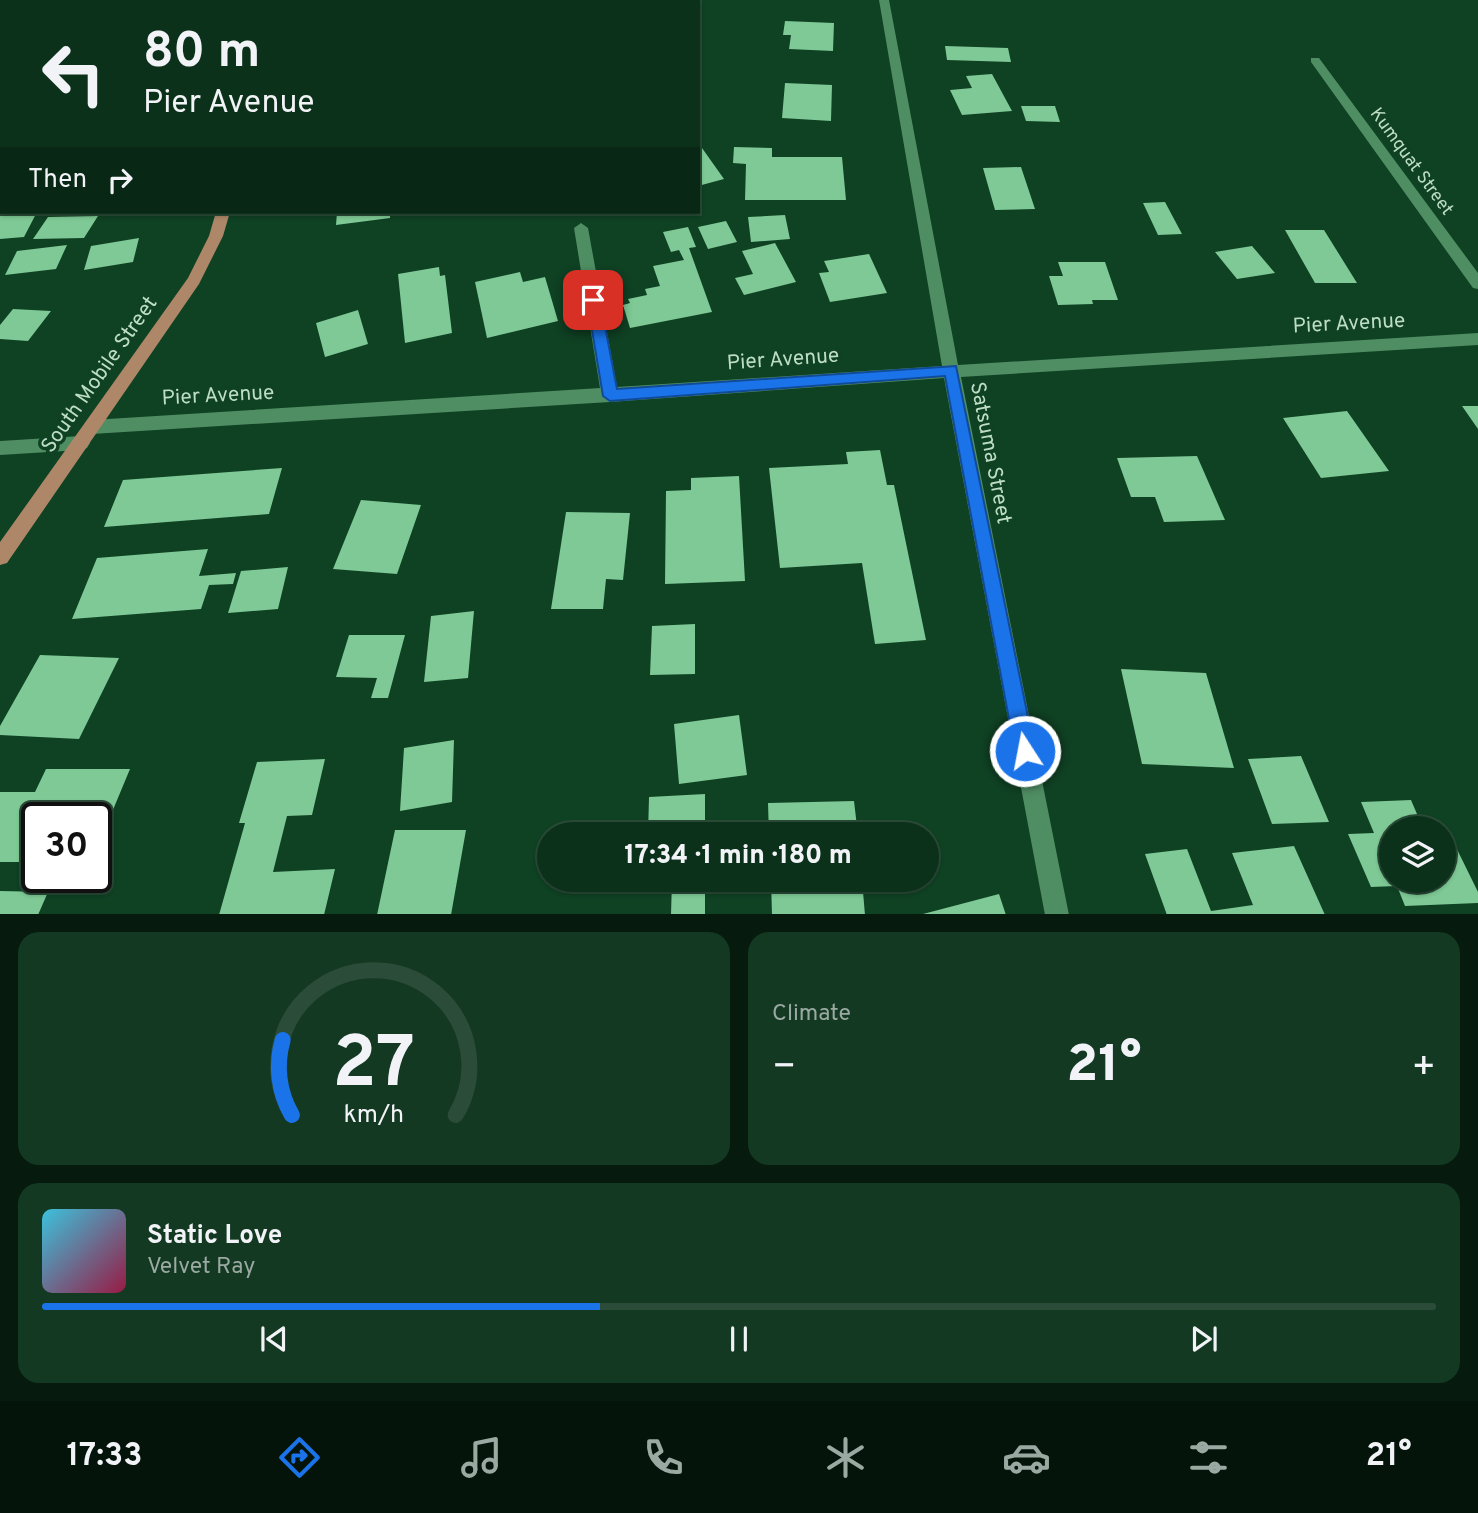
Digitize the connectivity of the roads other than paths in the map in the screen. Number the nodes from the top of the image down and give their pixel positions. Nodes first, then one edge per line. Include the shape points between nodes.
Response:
1 (884, 0) edge
2 (1315, 60) dead end
3 (222, 214) edge
4 (581, 228) dead end
5 (1478, 284) edge
6 (1478, 339) edge
7 (951, 370) junction
8 (610, 396) junction
9 (92, 427) junction
10 (81, 443) junction
11 (0, 448) edge
12 (0, 557) edge
13 (1057, 914) edge

1 - 7 street, Satsuma Street
2 - 5 street, Kumquat Street
3 - 9 main road, South Mobile Street via 194,280
4 - 8 street
6 - 7 street, Pier Avenue
7 - 8 street, Pier Avenue
7 - 13 street, Satsuma Street
8 - 9 street, Pier Avenue
9 - 10 main road, South Mobile Street
10 - 11 street
10 - 12 main road, South Mobile Street

